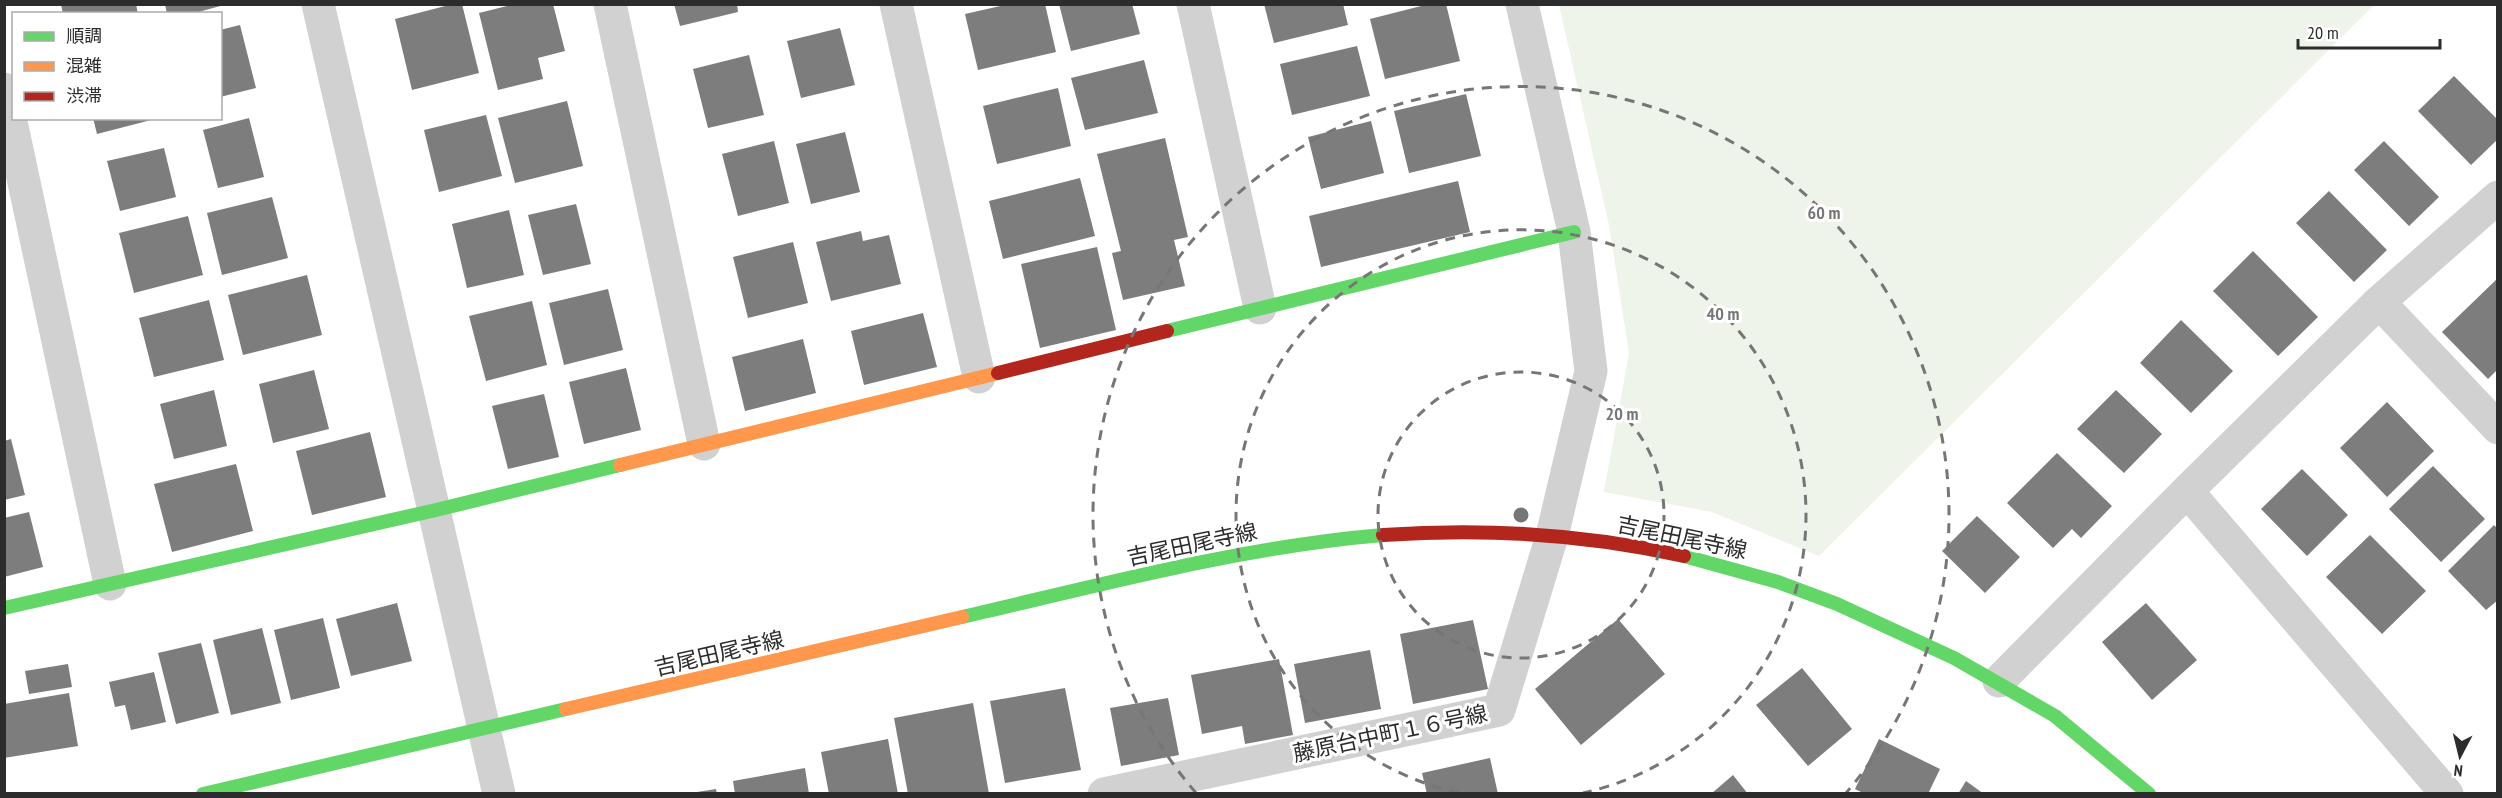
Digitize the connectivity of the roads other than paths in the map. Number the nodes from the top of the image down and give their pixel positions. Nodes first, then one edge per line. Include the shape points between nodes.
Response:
1 (318, 4) edge
2 (610, 4) edge
3 (897, 4) edge
4 (1193, 4) edge
5 (1522, 4) edge
6 (4, 89) edge
7 (2498, 197) edge
8 (1574, 232) junction
9 (2379, 302) junction
10 (1260, 309) junction
11 (979, 377) junction
12 (2498, 428) edge
13 (704, 444) junction
14 (2187, 491) junction
15 (436, 510) junction
16 (1552, 536) junction
17 (110, 584) junction
18 (4, 608) edge
19 (1999, 681) junction
20 (483, 730) junction
21 (1123, 791) edge
22 (203, 794) edge
23 (498, 794) edge
24 (2149, 794) edge
25 (2447, 794) edge

1 - 15 street
2 - 13 street
3 - 11 street
4 - 10 street
5 - 8 street
6 - 17 street
7 - 9 street
8 - 10 street
8 - 16 street via 1591,371
9 - 12 street
9 - 14 street
10 - 11 street
11 - 13 street
13 - 15 street
14 - 19 street
14 - 25 street
15 - 17 street
15 - 20 street
16 - 19 street, 吉尾田尾寺線 via 1685,554 1772,579 1855,609
16 - 20 street, 吉尾田尾寺線 via 1466,532 1294,544 1209,560
16 - 21 street, 藤原台中町１６号線 via 1500,710
17 - 18 street
19 - 24 street, 吉尾田尾寺線 via 2055,716
20 - 22 street, 吉尾田尾寺線
20 - 23 street

